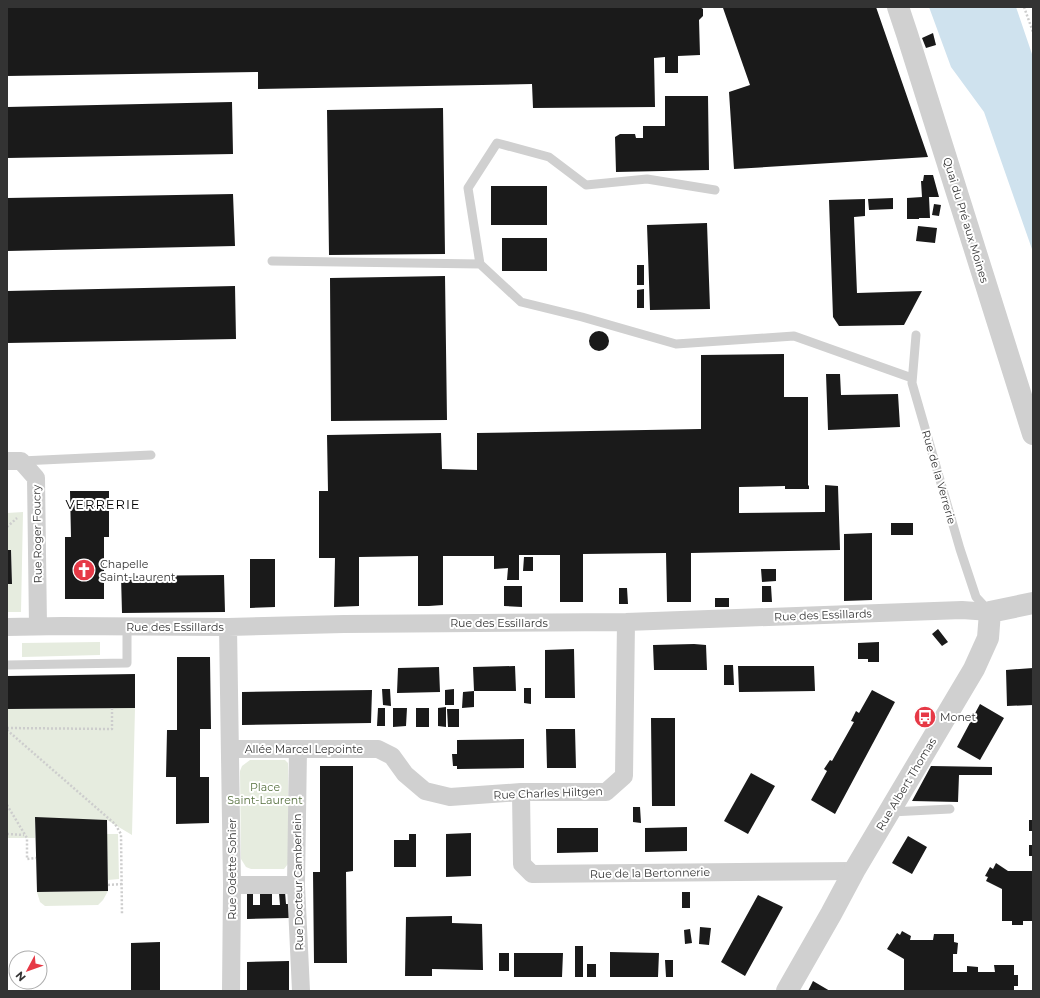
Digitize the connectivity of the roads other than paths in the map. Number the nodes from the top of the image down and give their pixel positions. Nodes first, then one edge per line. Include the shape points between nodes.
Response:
1 (898, 7) edge
2 (715, 190) dead end
3 (272, 261) dead end
4 (480, 264) junction
5 (916, 335) dead end
6 (912, 378) junction
7 (1033, 434) edge
8 (151, 455) dead end
9 (14, 461) edge
10 (1033, 602) edge
11 (990, 612) junction
12 (626, 622) junction
13 (38, 626) junction
14 (127, 626) junction
15 (7, 627) edge
16 (228, 627) junction
17 (7, 665) edge
18 (230, 749) junction
19 (298, 749) junction
20 (378, 749) joint
21 (520, 792) junction
22 (950, 809) dead end
23 (890, 812) junction
24 (854, 871) junction
25 (232, 885) junction
26 (296, 885) junction
27 (231, 991) edge
28 (301, 991) edge
29 (787, 991) edge

1 - 7 street, Quai du Pré aux Moines
2 - 4 lane via 647,179 586,185 549,157 497,143 468,188
3 - 4 lane
4 - 6 lane via 520,302 676,344 794,336
5 - 6 lane, Rue de la Verrerie
6 - 11 lane, Rue de la Verrerie via 960,549 976,597
8 - 9 lane
9 - 13 street, Rue Roger Foucry via 36,478
10 - 11 street
11 - 12 street, Rue des Essillards via 962,610
11 - 23 street, Rue Albert Thomas via 988,638 974,669
12 - 16 street, Rue des Essillards
12 - 21 street, Rue Charles Hiltgen via 624,776 606,792
13 - 14 street, Rue des Essillards
13 - 15 street, Rue des Essillards
14 - 16 street, Rue des Essillards
14 - 17 lane via 127,663
16 - 18 street, Rue Odette Sohier
18 - 19 street, Allée Marcel Lepointe
18 - 25 street, Rue Odette Sohier
19 - 20 street, Allée Marcel Lepointe
19 - 26 street, Rue Docteur Camberlein
20 - 21 street, Rue Charles Hiltgen via 392,756 405,774 425,791 450,797
21 - 24 street, Rue de la Bertonnerie via 522,864 532,874
22 - 23 lane
23 - 24 street, Rue Albert Thomas
24 - 29 street, Rue Albert Thomas
25 - 26 street
25 - 27 street, Rue Odette Sohier
26 - 28 street, Rue Docteur Camberlein

